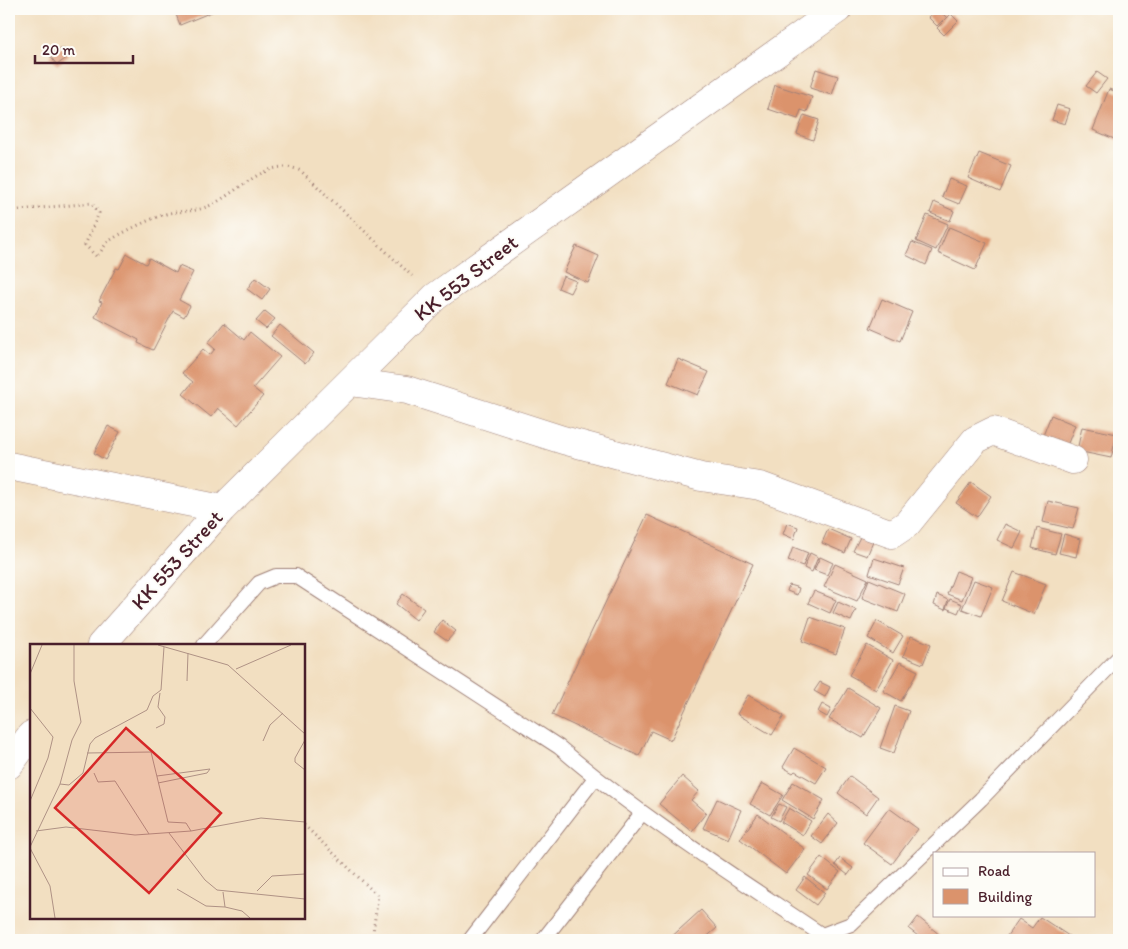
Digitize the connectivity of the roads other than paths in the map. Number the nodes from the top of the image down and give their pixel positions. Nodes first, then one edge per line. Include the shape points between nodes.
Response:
1 (838, 9) edge
2 (350, 382) junction
3 (1072, 460) dead end
4 (9, 466) edge
5 (222, 508) junction
6 (101, 644) edge
7 (205, 644) edge
8 (1119, 657) edge
9 (30, 736) edge
10 (9, 765) edge
11 (594, 778) junction
12 (642, 813) junction
13 (470, 940) edge
14 (543, 940) edge

1 - 2 street, KK 553 Street via 435,297
2 - 3 street via 407,390 563,440 701,477 760,486 892,534 907,524 975,440 992,431
2 - 5 street, KK 553 Street
4 - 5 street
5 - 6 street, KK 553 Street
7 - 11 lane via 259,583 276,576 296,576 559,747
8 - 12 lane via 981,799 851,924 822,935
9 - 10 street
11 - 12 lane
11 - 13 lane
12 - 14 lane

